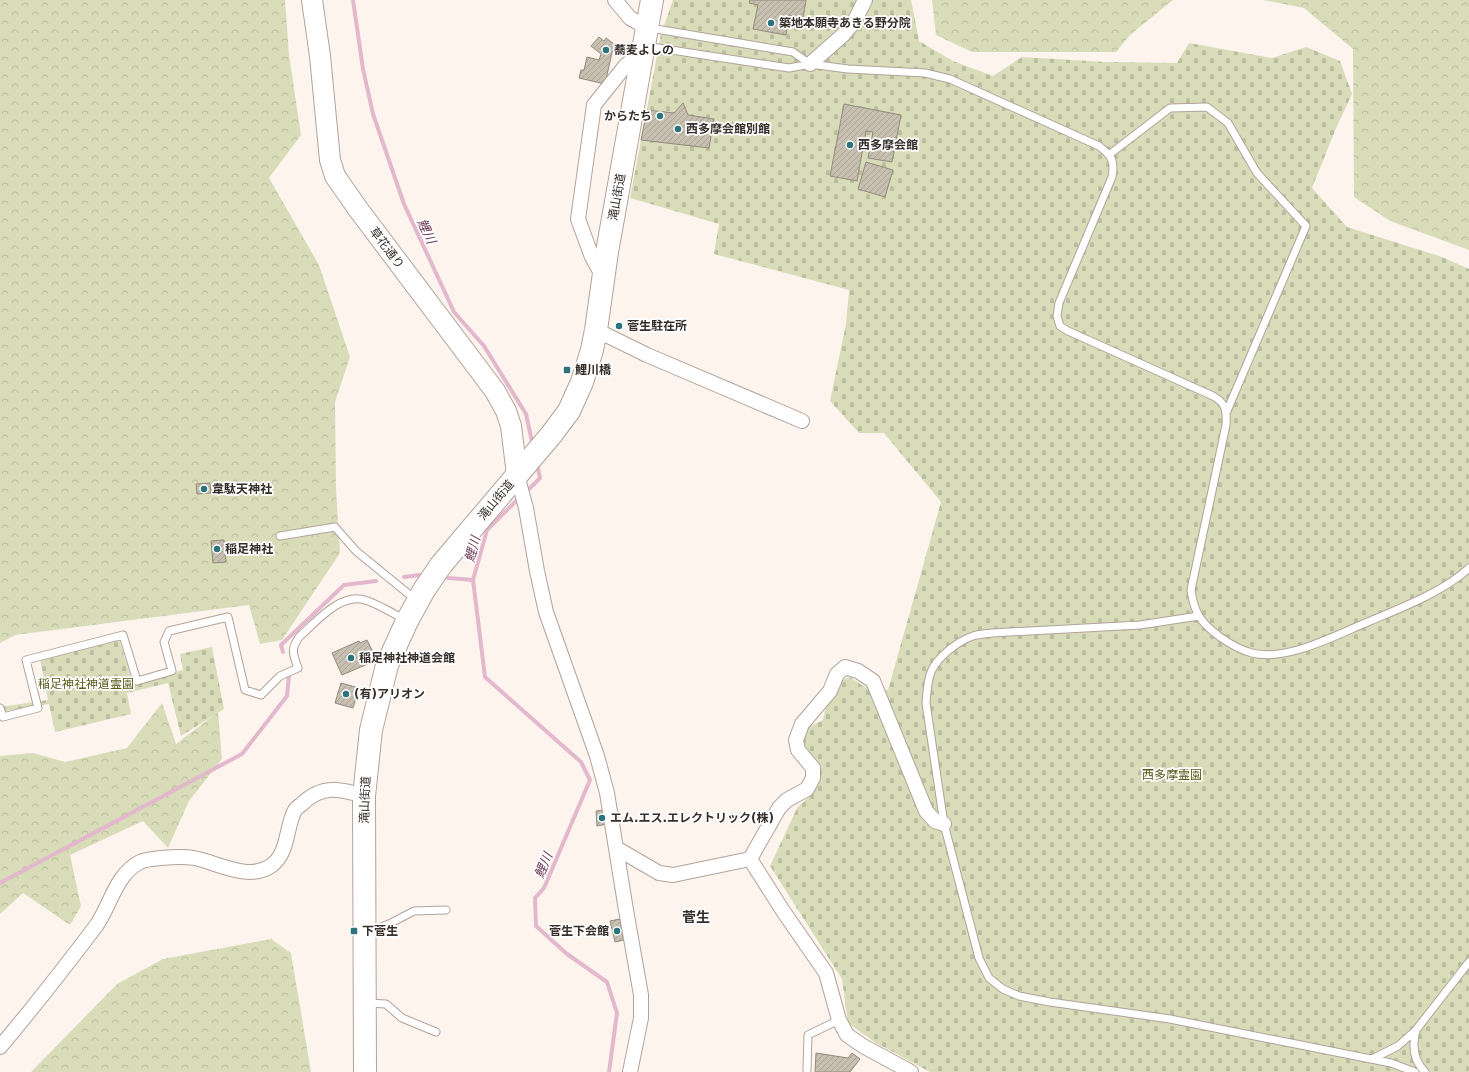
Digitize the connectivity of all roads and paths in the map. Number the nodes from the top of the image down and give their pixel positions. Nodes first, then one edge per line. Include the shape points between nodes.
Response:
1 (312, 0) edge
2 (615, 0) edge
3 (652, 0) edge
4 (865, 0) edge
5 (644, 42) junction
6 (810, 64) junction
7 (1110, 154) junction
8 (603, 278) junction
9 (596, 330) junction
10 (1226, 411) junction
11 (802, 421) dead end
12 (521, 476) junction
13 (280, 536) dead end
14 (1469, 568) edge
15 (417, 601) junction
16 (1199, 616) junction
17 (407, 620) junction
18 (0, 708) edge
19 (364, 796) junction
20 (944, 824) junction
21 (616, 848) junction
22 (750, 859) junction
23 (446, 910) dead end
24 (365, 933) junction
25 (1469, 962) edge
26 (365, 1003) junction
27 (839, 1020) junction
28 (1416, 1030) junction
29 (436, 1032) dead end
30 (0, 1047) edge
31 (1372, 1059) junction
32 (807, 1070) dead end
33 (365, 1072) edge
34 (630, 1072) edge
35 (911, 1072) edge
36 (1416, 1072) edge
37 (1425, 1072) edge

1 - 12 street, 草花通り via 329,154 335,176 495,391 511,426
2 - 5 street via 630,18
3 - 5 highway, 滝山街道
4 - 6 street via 854,22 843,35
5 - 6 lane via 789,68
5 - 6 lane via 793,52
5 - 8 highway, 滝山街道
5 - 8 street via 594,105 578,219
6 - 7 lane via 848,69 925,73 950,79 1099,146
7 - 10 lane via 1114,166 1112,177 1059,303 1056,316 1060,326 1220,399
7 - 10 lane via 1170,108 1207,107 1228,123 1257,173 1306,226
8 - 9 highway, 滝山街道
9 - 11 street via 647,355
9 - 12 highway, 滝山街道 via 582,382 569,411
10 - 16 lane via 1226,425 1191,590 1193,605
12 - 15 highway, 滝山街道 via 441,565
12 - 21 street via 546,612 597,756 607,793
13 - 15 lane via 335,527 356,551
14 - 16 lane via 1450,583 1400,608 1300,649 1278,654 1253,653 1231,645 1209,629
15 - 17 highway, 滝山街道
16 - 20 lane via 1140,625 992,633 973,636 950,650 931,672 926,703
17 - 18 lane via 364,599 337,604 295,642 292,651 298,668 280,676 261,694 245,690 228,617 169,631 164,642 172,671 137,681 123,635 26,660 38,708 2,717
17 - 19 highway, 滝山街道 via 388,665 371,730
19 - 24 highway, 滝山街道
19 - 30 street via 325,790 308,798 294,812 280,855 273,864 260,872 247,872 193,857 148,859 140,862 130,869 116,886 97,924
20 - 22 street via 935,821 926,811 873,681 858,671 845,667 836,674 830,691 802,724 796,740 798,750 813,768 813,778 807,789 787,800 779,808
20 - 31 lane via 979,958 989,978 1003,989 1019,996 1050,1002 1170,1019
21 - 22 street via 658,873 673,875
21 - 34 street via 641,995 641,1018
22 - 27 street via 826,973
23 - 24 lane via 414,911
24 - 26 highway, 滝山街道
25 - 28 lane
26 - 29 lane via 386,1004 402,1018
26 - 33 highway, 滝山街道
27 - 32 lane via 808,1035
27 - 35 street via 847,1035 862,1046
28 - 31 lane via 1398,1046
28 - 37 lane via 1414,1052 1418,1065
31 - 36 lane

